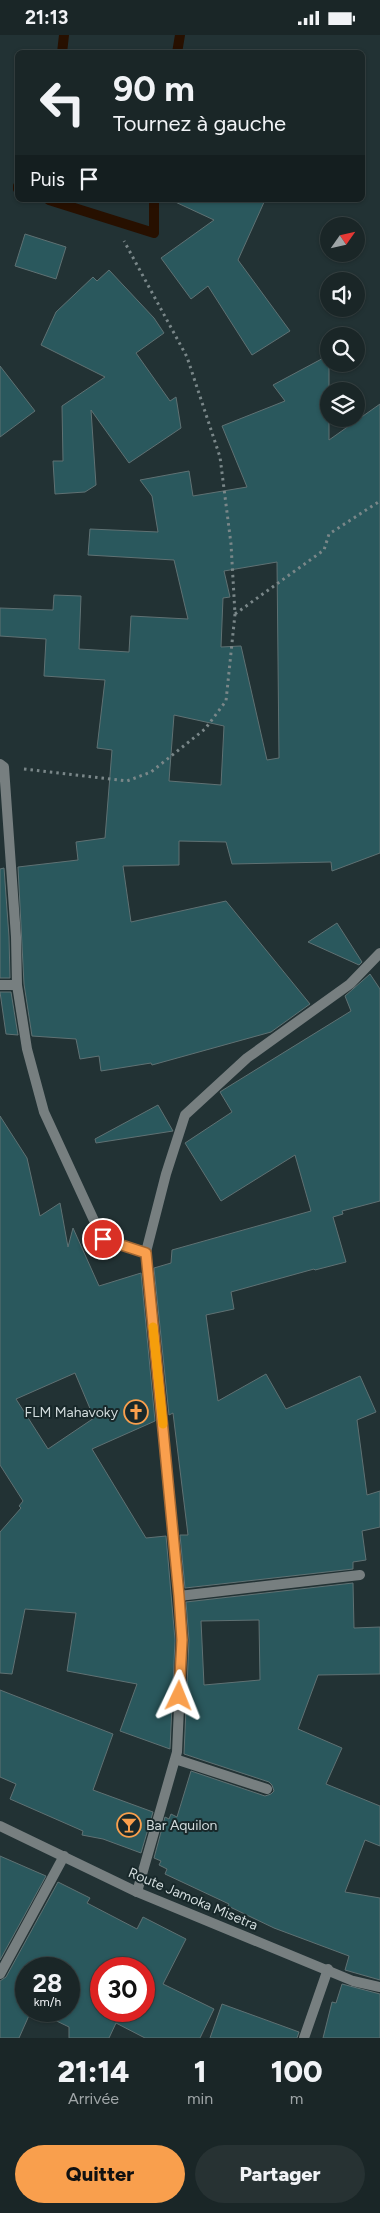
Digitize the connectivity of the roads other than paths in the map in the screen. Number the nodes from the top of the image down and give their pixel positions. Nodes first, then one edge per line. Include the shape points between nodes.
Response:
1 (2, 766) edge
2 (380, 953) edge
3 (0, 985) edge
4 (17, 985) junction
5 (146, 1253) junction
6 (360, 1575) dead end
7 (179, 1596) junction
8 (175, 1759) junction
9 (267, 1789) dead end
10 (0, 1826) edge
11 (64, 1856) junction
12 (137, 1892) junction
13 (328, 1969) junction
14 (0, 1975) edge
15 (380, 1987) edge
16 (304, 2038) edge

1 - 4 street
2 - 5 street via 350,984 247,1058 184,1115
3 - 4 street
4 - 5 street via 27,1049 44,1112 103,1239
5 - 7 street
6 - 7 street
7 - 8 street via 182,1640
8 - 9 street
8 - 12 street
10 - 11 street, Route Jamoka Misetra
11 - 12 street, Route Jamoka Misetra
11 - 14 street
12 - 13 street, Route Jamoka Misetra
13 - 15 street, Route Jamoka Misetra via 353,1981
13 - 16 street

